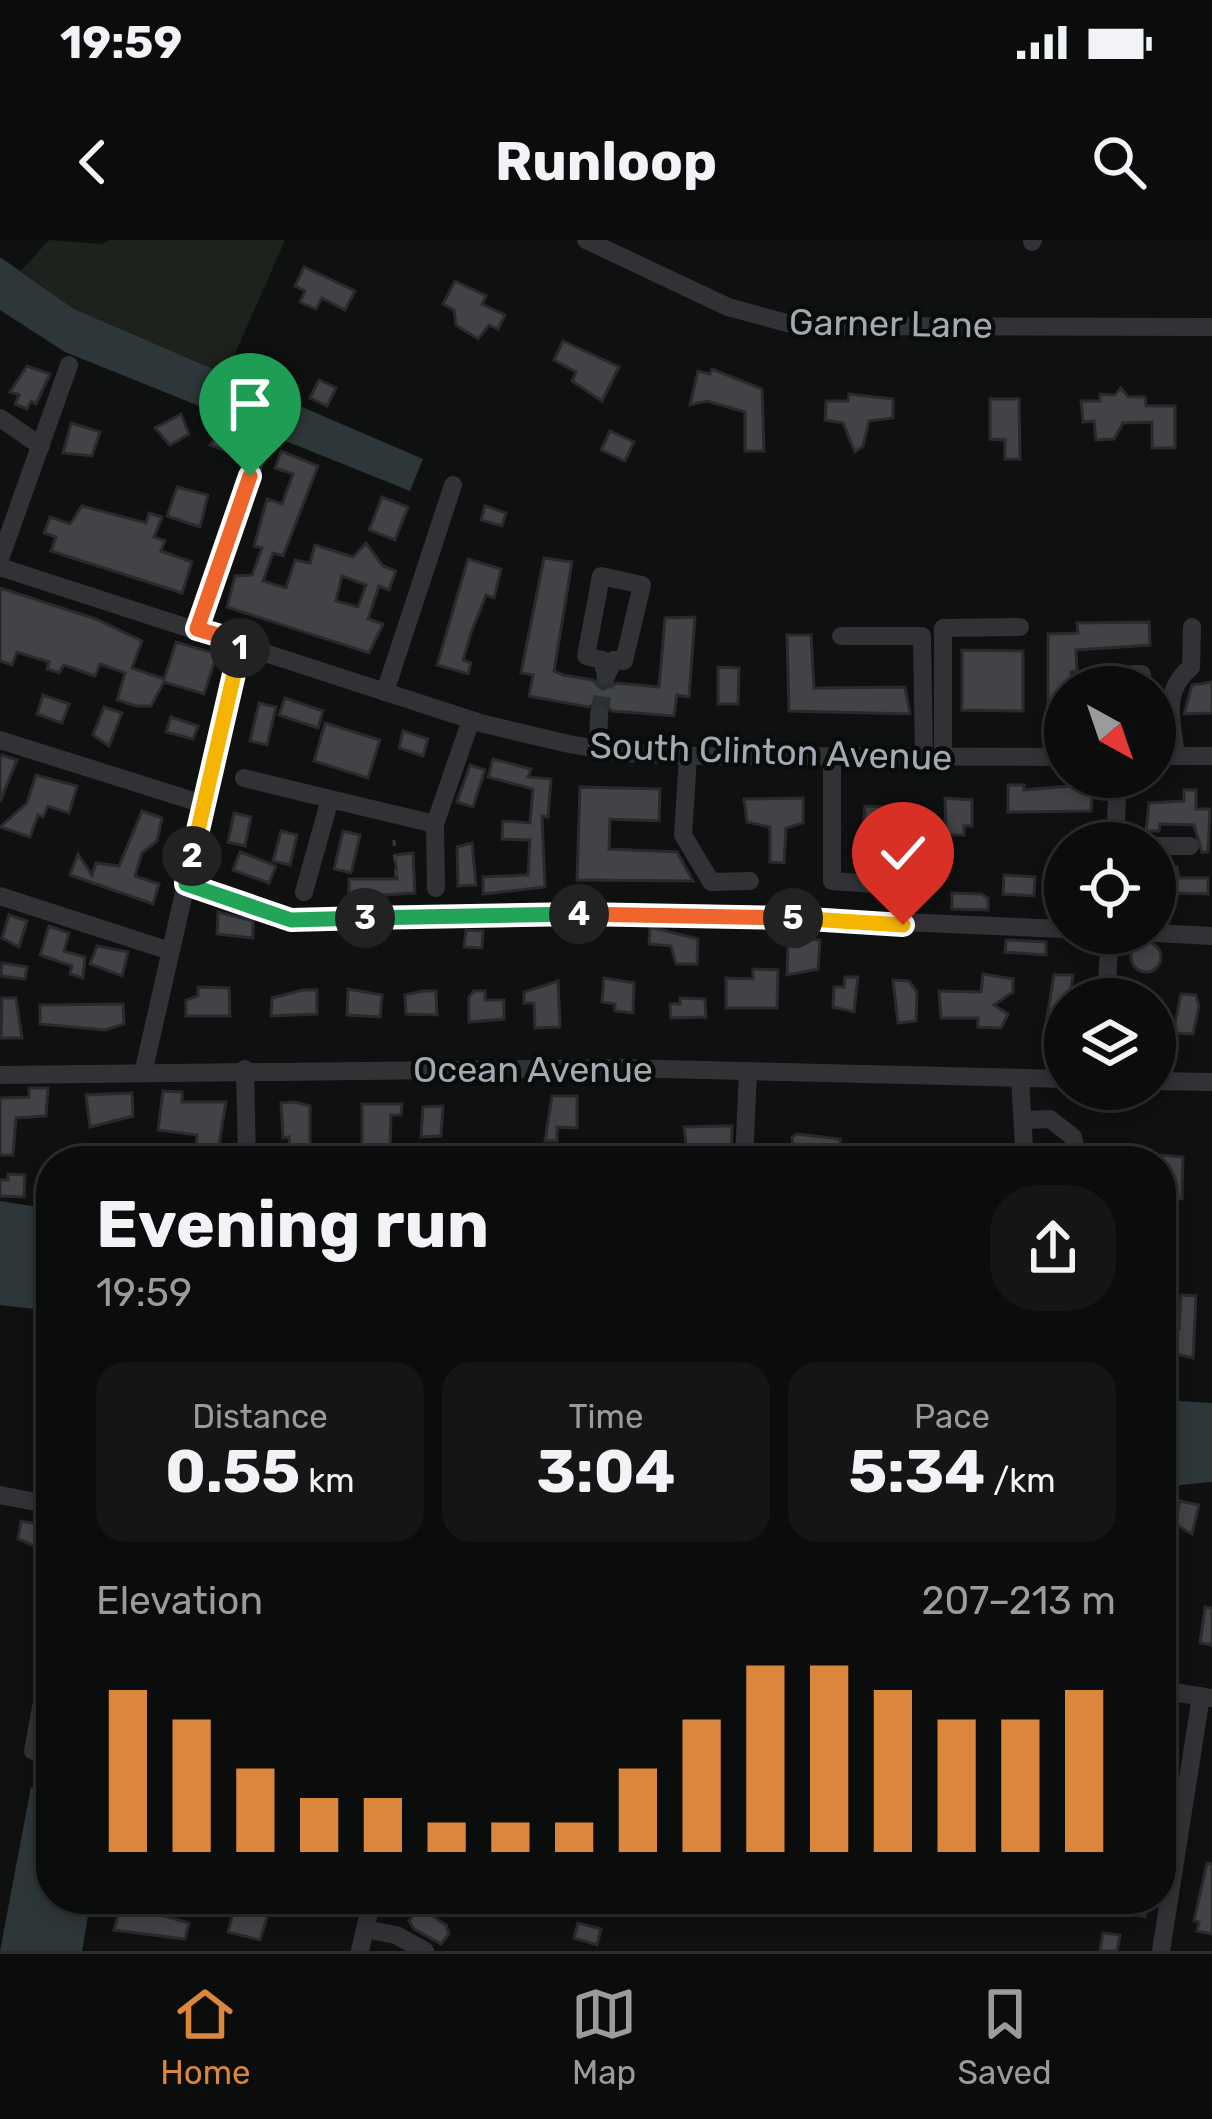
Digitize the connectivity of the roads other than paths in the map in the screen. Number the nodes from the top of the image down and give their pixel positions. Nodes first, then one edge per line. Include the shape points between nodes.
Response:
1 (586, 240) edge
2 (1212, 327) edge
3 (69, 365) dead end
4 (0, 418) edge
5 (265, 434) dead end
6 (41, 446) junction
7 (453, 485) dead end
8 (0, 563) edge
9 (1020, 627) dead end
10 (1192, 627) dead end
11 (197, 629) junction
12 (841, 636) dead end
13 (241, 642) junction
14 (606, 676) joint
15 (1176, 680) edge
16 (385, 692) junction
17 (599, 714) tunnel mouth
18 (471, 719) junction
19 (0, 740) edge
20 (598, 749) junction
21 (688, 756) junction
22 (1176, 756) edge
23 (1212, 756) edge
24 (1044, 757) edge
25 (933, 758) junction
26 (832, 759) junction
27 (244, 778) dead end
28 (330, 799) junction
29 (203, 804) junction
30 (435, 824) junction
31 (1176, 847) edge
32 (1190, 847) dead end
33 (750, 881) dead end
34 (186, 884) junction
35 (873, 884) dead end
36 (436, 888) dead end
37 (304, 892) dead end
38 (0, 896) edge
39 (1044, 928) edge
40 (1176, 934) edge
41 (1212, 936) edge
42 (170, 951) junction
43 (144, 1069) junction
44 (245, 1069) junction
45 (748, 1071) junction
46 (0, 1075) edge
47 (1020, 1078) junction
48 (1044, 1079) edge
49 (1176, 1081) edge
50 (1212, 1082) edge
51 (1026, 1120) junction
52 (248, 1146) edge
53 (745, 1146) edge
54 (1024, 1146) edge
55 (1075, 1146) edge
56 (0, 1496) edge
57 (36, 1502) edge
58 (1176, 1692) edge
59 (1206, 1697) edge
60 (36, 1735) edge
61 (33, 1751) dead end
62 (1176, 1866) edge
63 (368, 1914) edge
64 (1168, 1914) edge
65 (365, 1929) junction
66 (360, 1951) edge
67 (425, 1951) edge
68 (1161, 1951) edge

1 - 2 street, Garner Lane via 728,307 798,326
3 - 6 street
4 - 6 street
5 - 11 street
6 - 8 street
7 - 16 street
8 - 11 street, South Clinton Avenue
9 - 25 street via 944,628
10 - 15 street via 1191,667
11 - 13 street, South Clinton Avenue
12 - 25 street via 922,636
13 - 16 street, South Clinton Avenue
13 - 29 street
14 - 14 street via 614,660 624,661 642,585 601,576 586,656 602,660
16 - 18 street, South Clinton Avenue
17 - 20 street
18 - 20 street, South Clinton Avenue
18 - 30 street
19 - 29 street
20 - 21 street, South Clinton Avenue
21 - 26 street, South Clinton Avenue
21 - 33 street via 683,835 711,882
22 - 23 street
24 - 25 street, South Clinton Avenue
25 - 26 street, South Clinton Avenue
26 - 35 street via 832,880
27 - 28 street
28 - 30 street
28 - 37 street
29 - 34 street
30 - 36 street
31 - 32 street
34 - 39 street via 291,920 694,913
34 - 42 street
38 - 42 street
40 - 41 street
42 - 43 street
43 - 44 street, Ocean Avenue
43 - 46 street, Ocean Avenue
44 - 45 street, Ocean Avenue
44 - 52 street
45 - 47 street, Ocean Avenue
45 - 53 street
47 - 48 street, Ocean Avenue
47 - 51 street
49 - 50 street
51 - 54 street
51 - 55 street via 1049,1119
56 - 57 street
58 - 59 street
59 - 62 street
60 - 61 street
63 - 65 street
64 - 68 street
65 - 66 street
65 - 67 street

